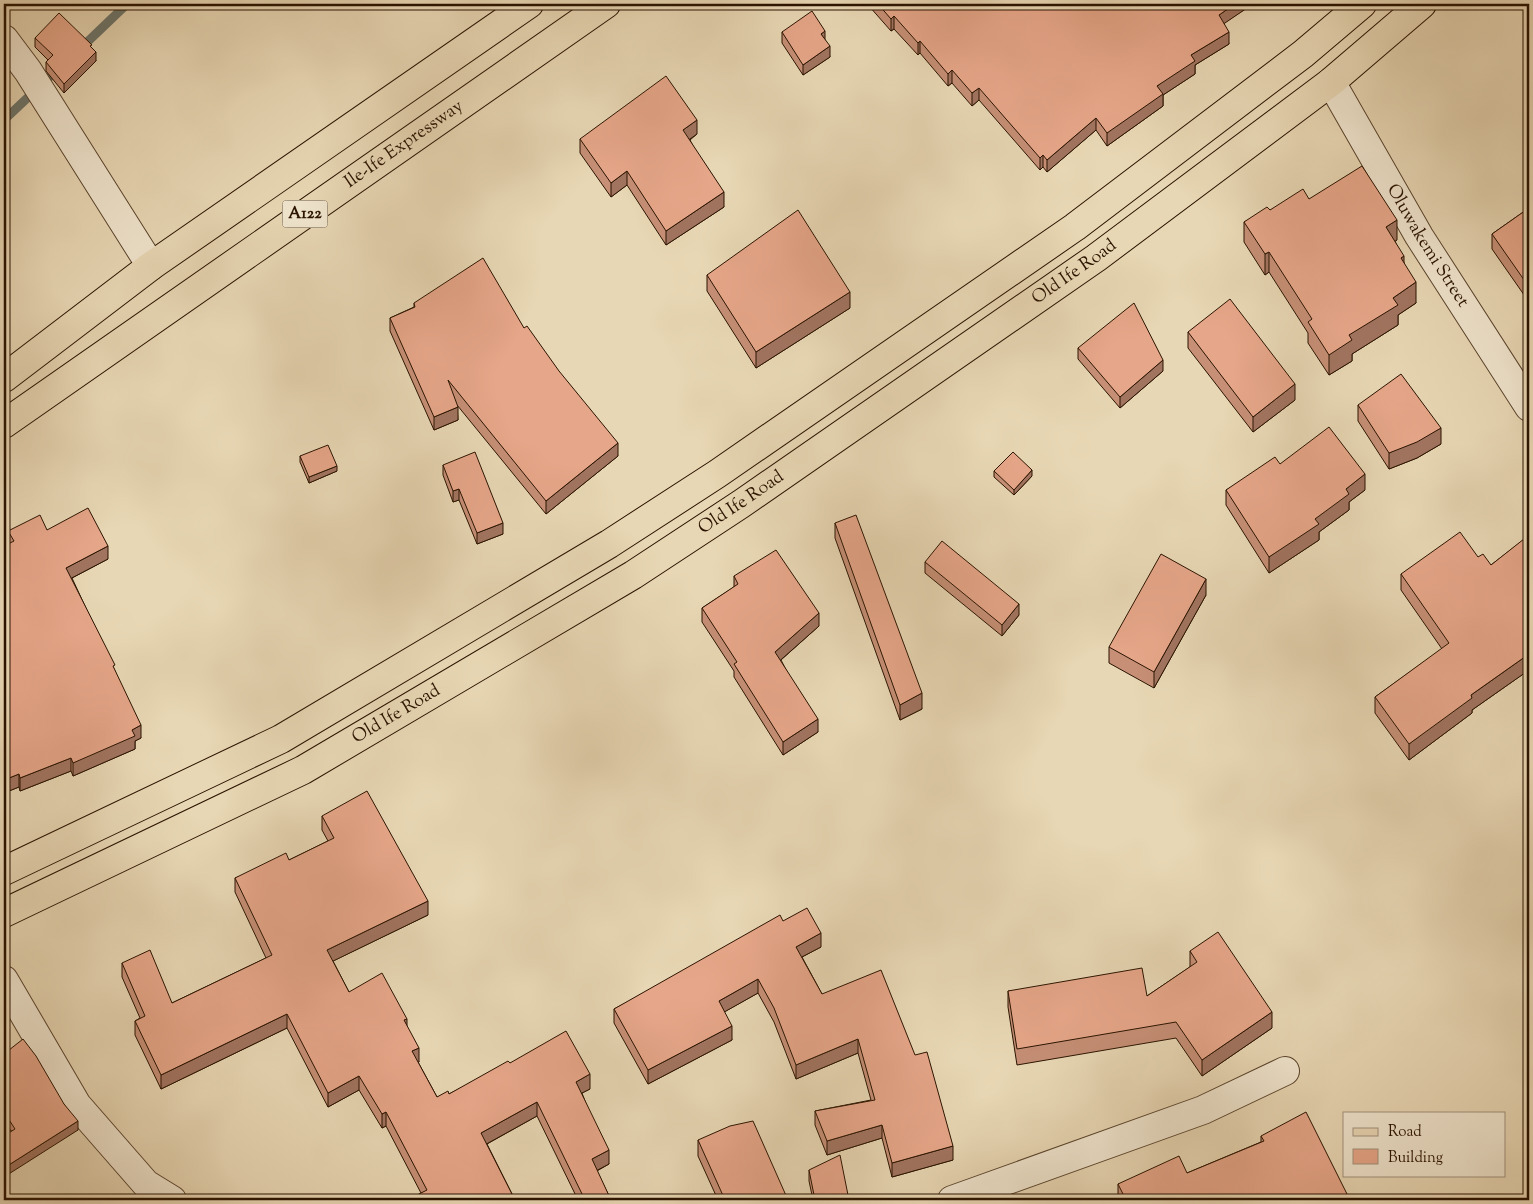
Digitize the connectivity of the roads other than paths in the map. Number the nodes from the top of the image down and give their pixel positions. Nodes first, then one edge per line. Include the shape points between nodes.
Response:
1 (529, 4) edge
2 (606, 4) edge
3 (1362, 4) edge
4 (1422, 4) edge
5 (4, 39) edge
6 (1330, 82) junction
7 (1075, 227) junction
8 (1096, 258) junction
9 (151, 266) junction
10 (4, 378) edge
11 (1529, 407) edge
12 (4, 424) edge
13 (4, 871) edge
14 (4, 913) edge
15 (4, 980) edge
16 (1285, 1071) dead end
17 (172, 1200) edge
18 (952, 1200) edge

1 - 9 main road, A122
2 - 12 main road, Ile-Ife Expressway / A122
3 - 7 main road via 1303,54
4 - 6 main road, Old Ife Road
5 - 9 street via 28,71
6 - 8 main road, Old Ife Road
6 - 11 street, Oluwakemi Street via 1419,236
7 - 8 main road
7 - 13 main road via 717,474 609,544 281,739
8 - 14 main road, Old Ife Road via 633,575 303,770
9 - 10 main road, A122
15 - 17 street via 77,1105 146,1184
16 - 18 street via 1203,1110

